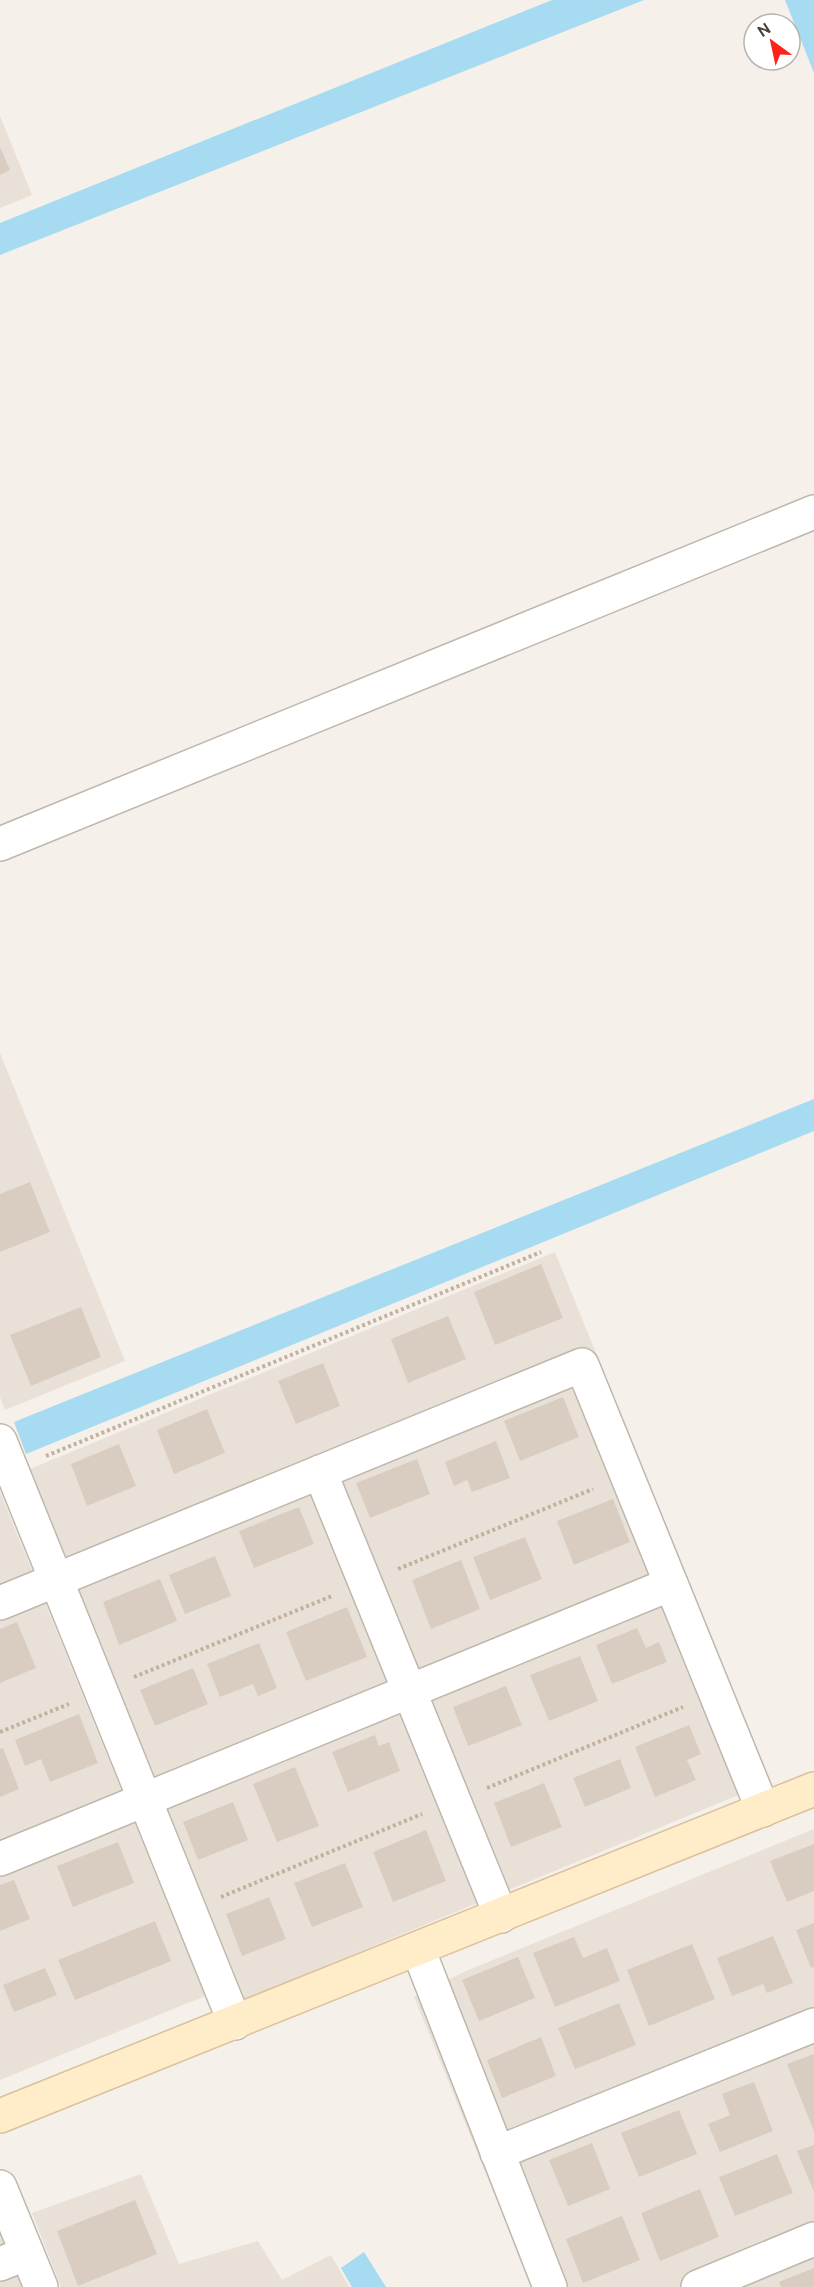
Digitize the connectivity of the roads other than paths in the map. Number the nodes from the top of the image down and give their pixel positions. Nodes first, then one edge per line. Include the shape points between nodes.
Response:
1 (814, 512) edge
2 (0, 844) edge
3 (0, 1441) edge
4 (320, 1472) junction
5 (56, 1580) junction
6 (671, 1584) junction
7 (0, 1603) edge
8 (409, 1691) junction
9 (814, 1789) edge
10 (145, 1799) junction
11 (763, 1810) junction
12 (0, 1859) edge
13 (501, 1916) junction
14 (418, 1950) junction
15 (235, 2022) junction
16 (814, 2025) edge
17 (0, 2116) edge
18 (497, 2153) junction
19 (0, 2187) edge
20 (814, 2239) edge
21 (14, 2259) edge
22 (41, 2287) edge
23 (550, 2287) edge
24 (698, 2287) edge

1 - 2 street
3 - 5 street
4 - 5 street
4 - 6 street via 582,1365
4 - 8 street
5 - 7 street
5 - 10 street
6 - 8 street
6 - 11 street
8 - 10 street
8 - 13 street
9 - 11 street
10 - 12 street
10 - 15 street
11 - 13 street
13 - 14 street
14 - 15 street
14 - 18 street
15 - 17 street
16 - 18 street
18 - 23 street
19 - 21 street
20 - 24 street
21 - 22 street

